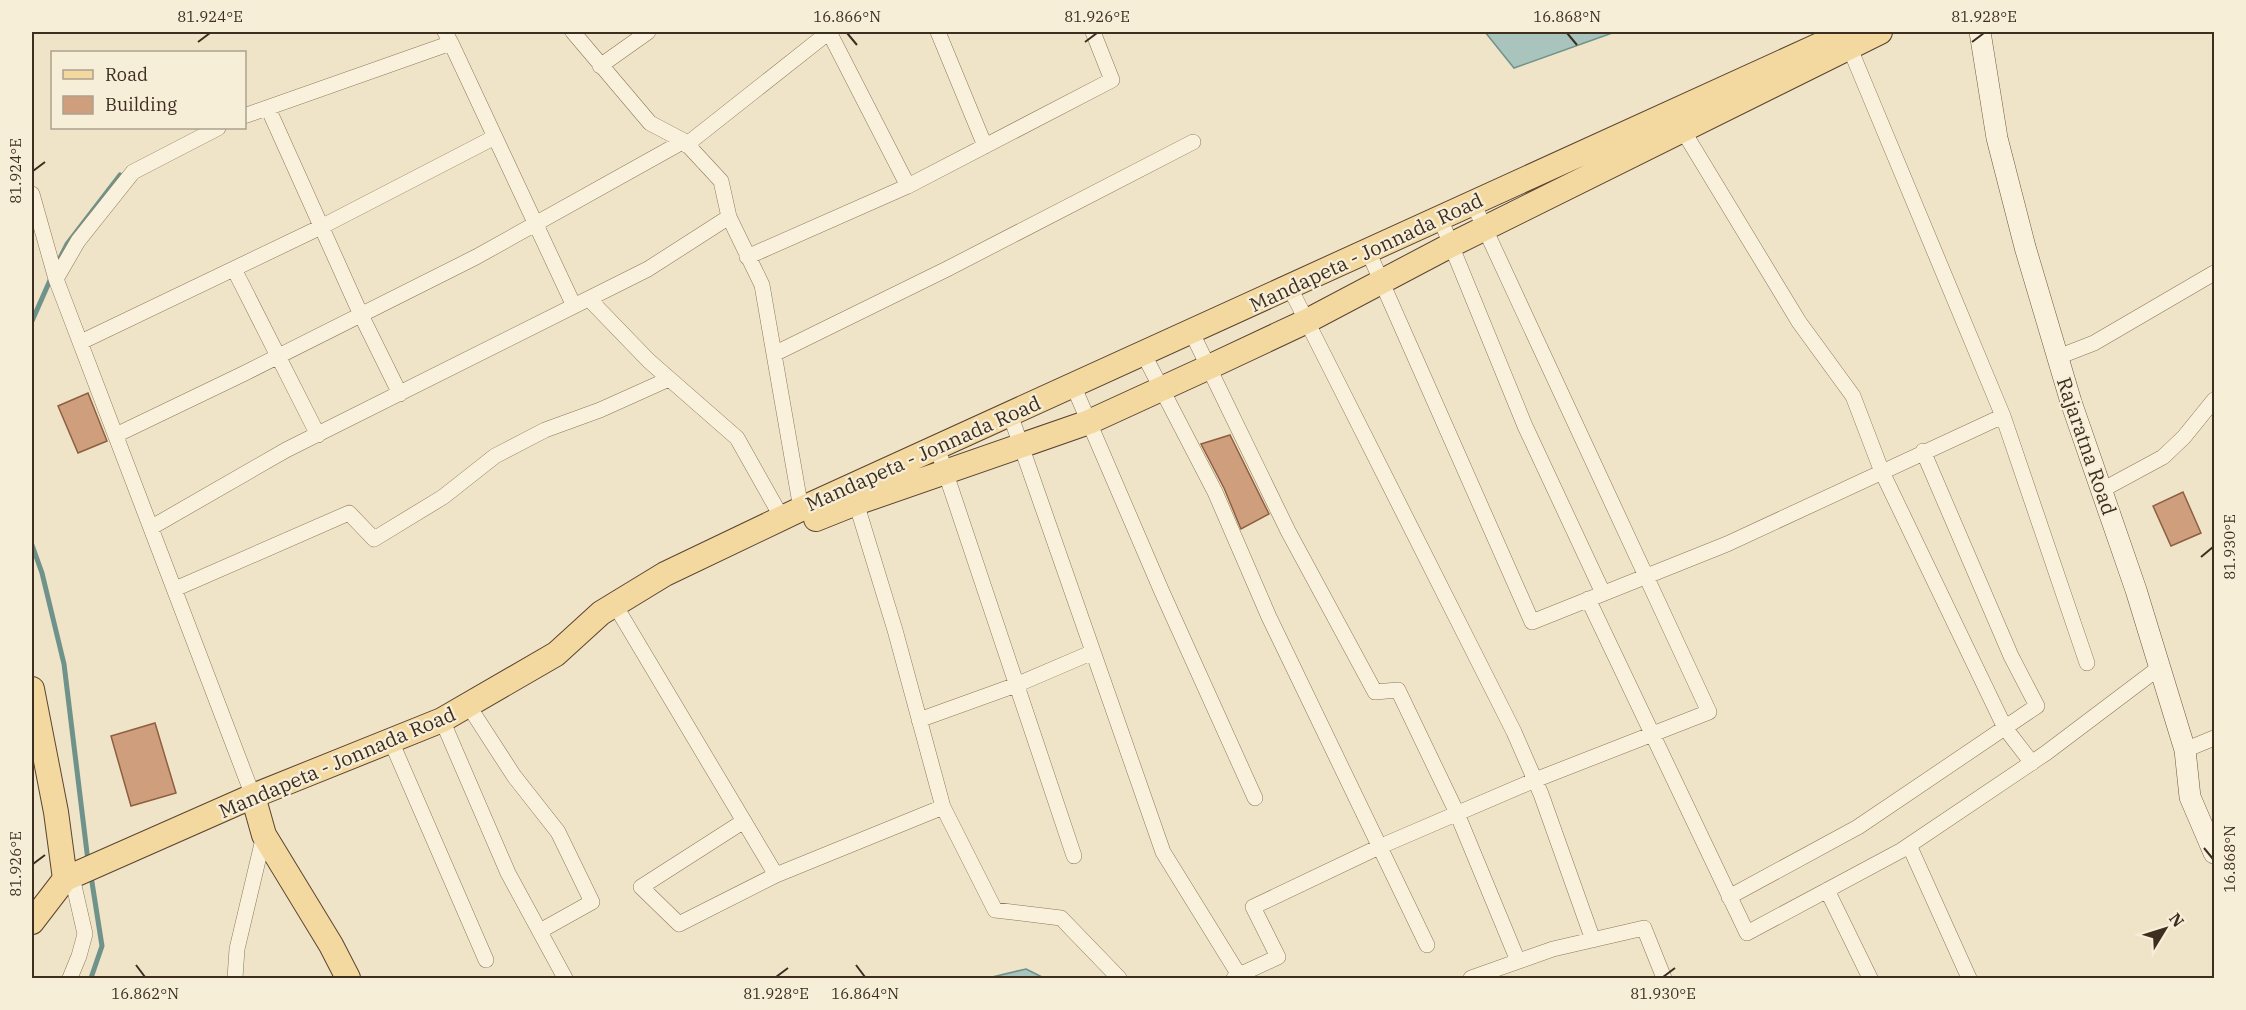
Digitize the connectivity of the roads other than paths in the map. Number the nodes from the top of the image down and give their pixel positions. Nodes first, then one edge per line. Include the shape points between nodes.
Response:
1 (573, 32) edge
2 (648, 32) edge
3 (829, 32) edge
4 (938, 32) edge
5 (1093, 32) edge
6 (1880, 32) edge
7 (1980, 32) edge
8 (448, 37) edge
9 (1847, 38) edge
10 (600, 66) junction
11 (268, 108) junction
12 (246, 115) edge
13 (1676, 121) junction
14 (216, 129) edge
15 (495, 136) junction
16 (1193, 142) dead end
17 (685, 143) junction
18 (985, 147) junction
19 (908, 186) junction
20 (32, 194) edge
21 (1473, 203) junction
22 (729, 217) junction
23 (1440, 218) junction
24 (537, 223) junction
25 (321, 227) junction
26 (1485, 229) junction
27 (1451, 245) junction
28 (1368, 251) junction
29 (747, 257) junction
30 (234, 269) junction
31 (2214, 273) edge
32 (56, 278) junction
33 (1381, 281) junction
34 (1290, 286) junction
35 (589, 299) junction
36 (574, 306) junction
37 (361, 315) junction
38 (1307, 321) junction
39 (1191, 331) junction
40 (81, 342) junction
41 (1143, 353) junction
42 (774, 354) junction
43 (277, 357) junction
44 (2058, 357) junction
45 (1209, 367) junction
46 (669, 379) junction
47 (1073, 385) junction
48 (1161, 388) junction
49 (400, 394) junction
50 (2214, 400) edge
51 (1010, 414) junction
52 (2003, 416) junction
53 (1089, 422) junction
54 (116, 435) junction
55 (318, 435) junction
56 (1021, 444) junction
57 (937, 447) junction
58 (1923, 451) junction
59 (945, 472) junction
60 (1881, 472) junction
61 (2102, 490) junction
62 (854, 495) junction
63 (792, 513) junction
64 (152, 527) junction
65 (1645, 576) junction
66 (175, 589) junction
67 (1603, 593) junction
68 (1588, 599) junction
69 (618, 610) junction
70 (1093, 652) junction
71 (2087, 663) dead end
72 (2160, 667) junction
73 (1016, 685) junction
74 (32, 689) edge
75 (468, 705) junction
76 (442, 720) junction
77 (919, 720) junction
78 (2005, 728) junction
79 (1651, 735) junction
80 (2214, 738) edge
81 (391, 741) junction
82 (2185, 750) junction
83 (2031, 763) junction
84 (1535, 780) junction
85 (253, 796) junction
86 (1255, 798) dead end
87 (943, 807) junction
88 (1458, 814) junction
89 (744, 821) junction
90 (264, 835) junction
91 (1909, 845) junction
92 (1379, 847) junction
93 (2214, 853) edge
94 (1074, 856) dead end
95 (79, 873) junction
96 (776, 875) junction
97 (1827, 890) junction
98 (1729, 897) junction
99 (32, 922) edge
100 (540, 931) junction
101 (1593, 940) junction
102 (1427, 945) dead end
103 (486, 960) dead end
104 (1518, 962) junction
105 (1237, 977) edge
106 (1867, 977) edge
107 (70, 978) edge
108 (235, 978) edge
109 (348, 978) edge
110 (565, 978) edge
111 (1119, 978) edge
112 (1471, 978) edge
113 (1664, 978) edge
114 (1969, 978) edge

1 - 10 street
2 - 10 street
3 - 17 street
3 - 19 street
4 - 18 street
5 - 18 street via 1112,80
6 - 9 main road, Mandapeta - Jonnada Road
7 - 44 street, Rajaratna Road via 1998,138
8 - 11 street
8 - 15 street
9 - 13 main road, Mandapeta - Jonnada Road
9 - 52 street
10 - 17 street via 650,123
11 - 12 street
11 - 25 street
13 - 21 main road, Mandapeta - Jonnada Road
13 - 26 main road
13 - 60 street via 1799,322 1853,396
14 - 32 street via 133,172 78,241
15 - 24 street
15 - 25 street
16 - 42 street
17 - 22 street via 721,181
17 - 24 street
18 - 19 street
19 - 29 street
20 - 32 street
21 - 23 main road, Mandapeta - Jonnada Road
21 - 26 street
22 - 29 street
22 - 35 street via 648,269
23 - 27 street
23 - 28 main road, Mandapeta - Jonnada Road
24 - 36 street
24 - 37 street
25 - 30 street
25 - 37 street
26 - 27 main road
26 - 65 street
27 - 33 main road
27 - 67 street via 1525,426
28 - 33 street
28 - 34 main road, Mandapeta - Jonnada Road
29 - 42 street via 762,285
30 - 40 street
30 - 43 street
31 - 44 street via 2094,343
32 - 40 street
33 - 38 main road
33 - 68 street via 1532,622
34 - 38 street
34 - 39 main road, Mandapeta - Jonnada Road
35 - 36 street
35 - 46 street
36 - 49 street
37 - 43 street
37 - 49 street
38 - 45 main road
38 - 84 street
39 - 41 main road, Mandapeta - Jonnada Road
39 - 45 street
40 - 54 street
41 - 47 main road, Mandapeta - Jonnada Road
41 - 48 street
42 - 63 street
43 - 54 street
43 - 55 street
44 - 61 street, Rajaratna Road
45 - 48 main road
45 - 88 street via 1288,531 1375,692 1398,690
46 - 63 street via 737,438
46 - 66 street via 545,430 495,456 443,497 374,539 350,513
47 - 51 main road, Mandapeta - Jonnada Road
47 - 53 street
48 - 53 main road
48 - 92 street via 1215,492 1269,617
49 - 55 street
50 - 61 street via 2163,458
51 - 56 street
51 - 57 main road, Mandapeta - Jonnada Road
52 - 58 street
52 - 71 street
53 - 56 main road
53 - 86 street
54 - 64 street
55 - 64 street
56 - 59 main road
56 - 70 street
57 - 59 street
57 - 62 main road, Mandapeta - Jonnada Road
58 - 60 street
58 - 78 street via 2006,646 2037,706
59 - 62 main road
59 - 73 street
60 - 65 street via 1727,544
60 - 78 street
61 - 72 street, Rajaratna Road
62 - 63 main road, Mandapeta - Jonnada Road
62 - 69 main road
62 - 77 street
63 - 69 main road, Mandapeta - Jonnada Road via 665,574
64 - 66 street
65 - 67 street
65 - 79 street via 1709,712
66 - 85 street
67 - 68 street
68 - 79 street
69 - 75 main road, Mandapeta - Jonnada Road via 600,613 556,654
69 - 89 street
70 - 73 street
70 - 105 street via 1163,852
72 - 82 street, Rajaratna Road
72 - 83 street
73 - 77 street
73 - 94 street
74 - 95 main road via 56,812
75 - 76 main road, Mandapeta - Jonnada Road
75 - 100 street via 514,776 558,832 592,902
76 - 81 main road, Mandapeta - Jonnada Road
76 - 100 street via 508,873
77 - 87 street
78 - 83 street
78 - 98 street via 1858,827
79 - 84 street
79 - 98 street
80 - 82 street
81 - 85 main road, Mandapeta - Jonnada Road
81 - 103 street
82 - 93 street, Rajaratna Road via 2190,797
83 - 91 street
84 - 88 street
84 - 101 street
85 - 90 main road
85 - 95 main road, Mandapeta - Jonnada Road
87 - 96 street
87 - 111 street via 995,909 1061,918
88 - 92 street
88 - 104 street
89 - 96 street
89 - 96 street via 641,887 679,924
90 - 108 street via 237,949
90 - 109 main road
91 - 97 street
91 - 114 street
92 - 102 street
92 - 105 street via 1253,907 1278,957
95 - 99 main road, Mandapeta - Jonnada Road
95 - 107 street via 85,934
97 - 98 street via 1747,933
97 - 106 street
100 - 110 street
101 - 104 street
101 - 113 street via 1644,928
104 - 112 street

